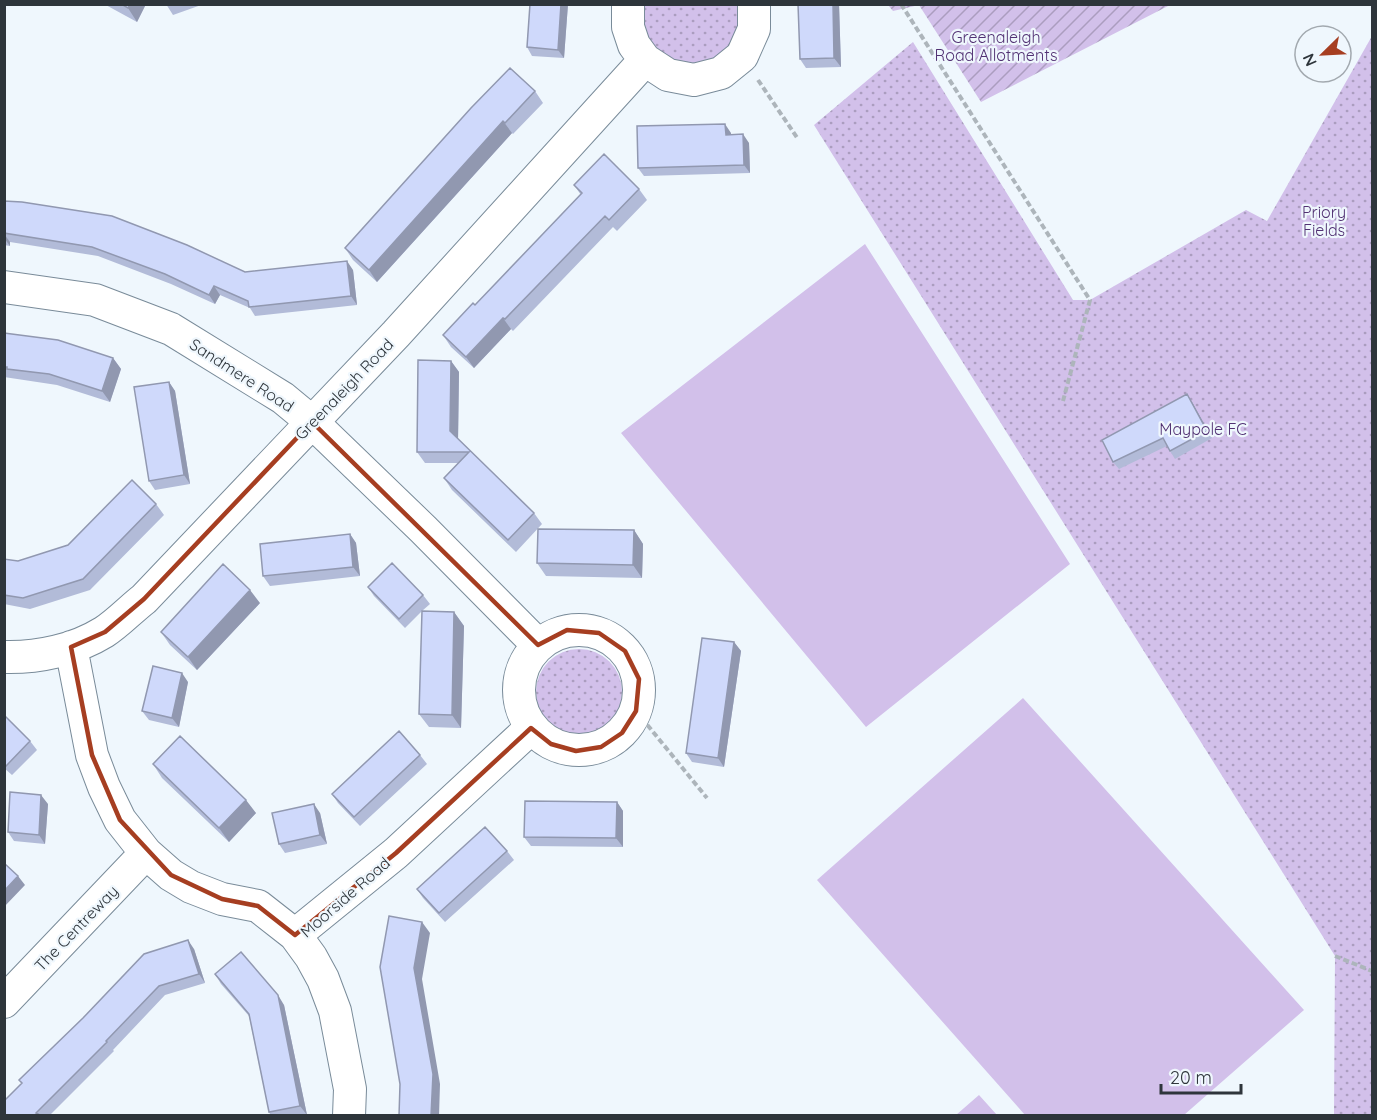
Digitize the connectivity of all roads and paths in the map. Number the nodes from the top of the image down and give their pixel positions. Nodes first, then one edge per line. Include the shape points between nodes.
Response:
1 (628, 4) edge
2 (754, 4) edge
3 (901, 4) edge
4 (742, 56) junction
5 (645, 60) junction
6 (798, 139) dead end
7 (4, 287) edge
8 (1063, 401) dead end
9 (312, 422) junction
10 (538, 645) junction
11 (71, 647) junction
12 (4, 657) edge
13 (636, 711) junction
14 (531, 728) junction
15 (707, 798) dead end
16 (146, 853) junction
17 (295, 935) junction
18 (1335, 956) dead end
19 (1372, 971) edge
20 (4, 1002) edge
21 (350, 1116) edge

1 - 5 street via 628,27
2 - 4 street via 754,29
3 - 8 path via 1090,300
4 - 5 street via 721,73 694,80 668,75
4 - 6 path
5 - 9 street, Greenaleigh Road
7 - 9 street, Sandmere Road via 95,300 171,329 283,398
9 - 10 street, Sandmere Road
9 - 11 street, Greenaleigh Road via 144,599 105,632
10 - 13 street via 567,630 599,633 625,651 639,680
10 - 14 street via 522,670 519,700
11 - 12 street, Greenaleigh Road
11 - 16 street via 92,756 120,820
13 - 14 street via 622,733 601,747 576,751 551,744
13 - 15 path
14 - 17 street, Moorside Road via 396,853
16 - 17 street via 191,887 222,899 258,906
16 - 20 street, The Centreway
17 - 21 street, Moorside Road via 323,979 334,1011 350,1089
18 - 19 path

